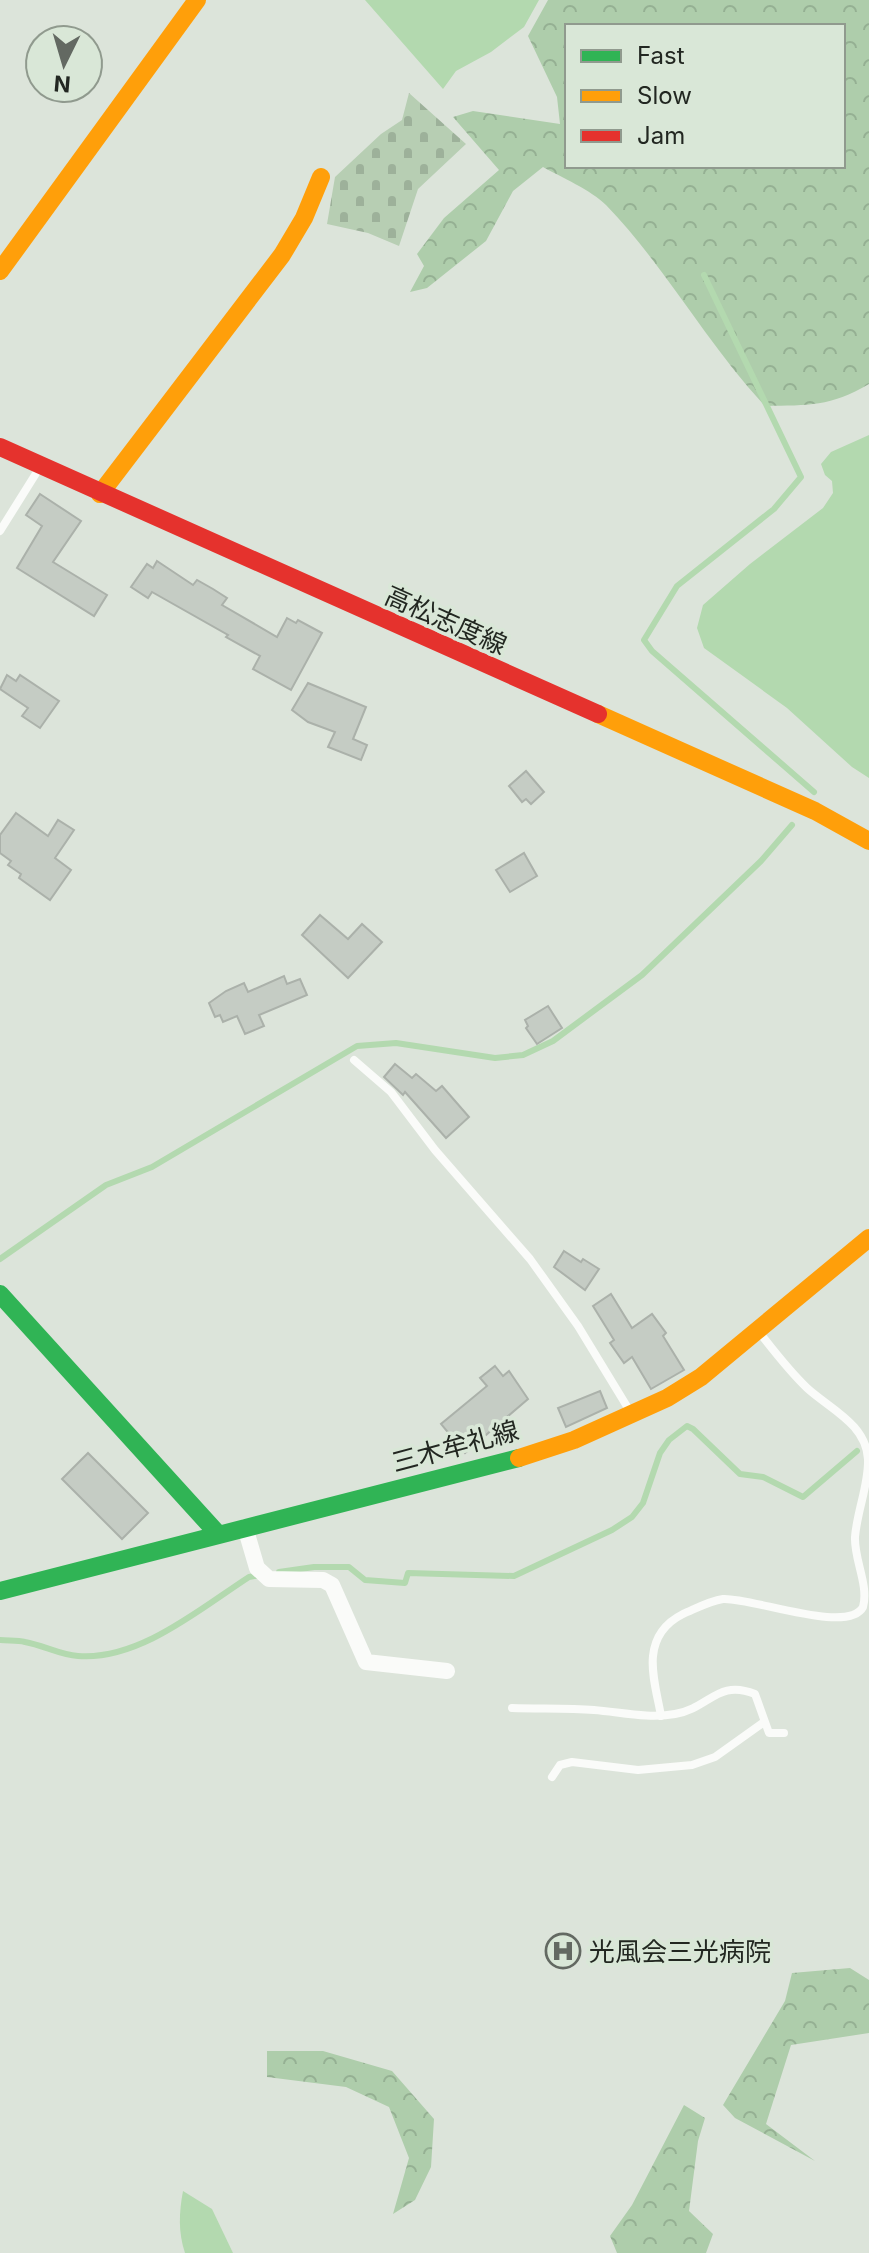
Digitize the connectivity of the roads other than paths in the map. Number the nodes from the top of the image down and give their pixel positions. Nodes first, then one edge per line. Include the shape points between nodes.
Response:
1 (197, 0) edge
2 (321, 177) dead end
3 (0, 271) edge
4 (0, 447) edge
5 (40, 467) junction
6 (100, 494) junction
7 (0, 531) edge
8 (869, 841) edge
9 (354, 1060) dead end
10 (869, 1238) edge
11 (0, 1294) edge
12 (758, 1331) junction
13 (632, 1415) junction
14 (245, 1527) junction
15 (218, 1534) junction
16 (0, 1591) edge
17 (447, 1671) dead end
18 (512, 1708) dead end
19 (661, 1716) junction
20 (764, 1722) junction
21 (784, 1733) dead end
22 (552, 1777) dead end

1 - 3 main road
2 - 6 main road via 282,255
4 - 5 main road, 高松志度線
5 - 6 main road, 高松志度線
5 - 7 lane
6 - 8 main road, 高松志度線 via 815,811
9 - 13 lane via 391,1092 530,1259
10 - 12 main road, 三木牟礼線
11 - 15 main road
12 - 13 main road, 三木牟礼線 via 701,1377
12 - 19 lane via 807,1388 865,1439 868,1461 855,1538 867,1586 864,1606 843,1618 721,1599 672,1620 658,1635 652,1658
13 - 14 main road, 三木牟礼線 via 505,1462
14 - 15 main road, 三木牟礼線
14 - 17 street via 257,1568 269,1579 323,1580 332,1585 366,1662
15 - 16 main road, 三木牟礼線
18 - 19 lane
19 - 20 lane via 679,1714 726,1689 739,1688 755,1694
20 - 21 lane via 769,1733
20 - 22 lane via 715,1757 692,1765 638,1770 572,1762 560,1765

